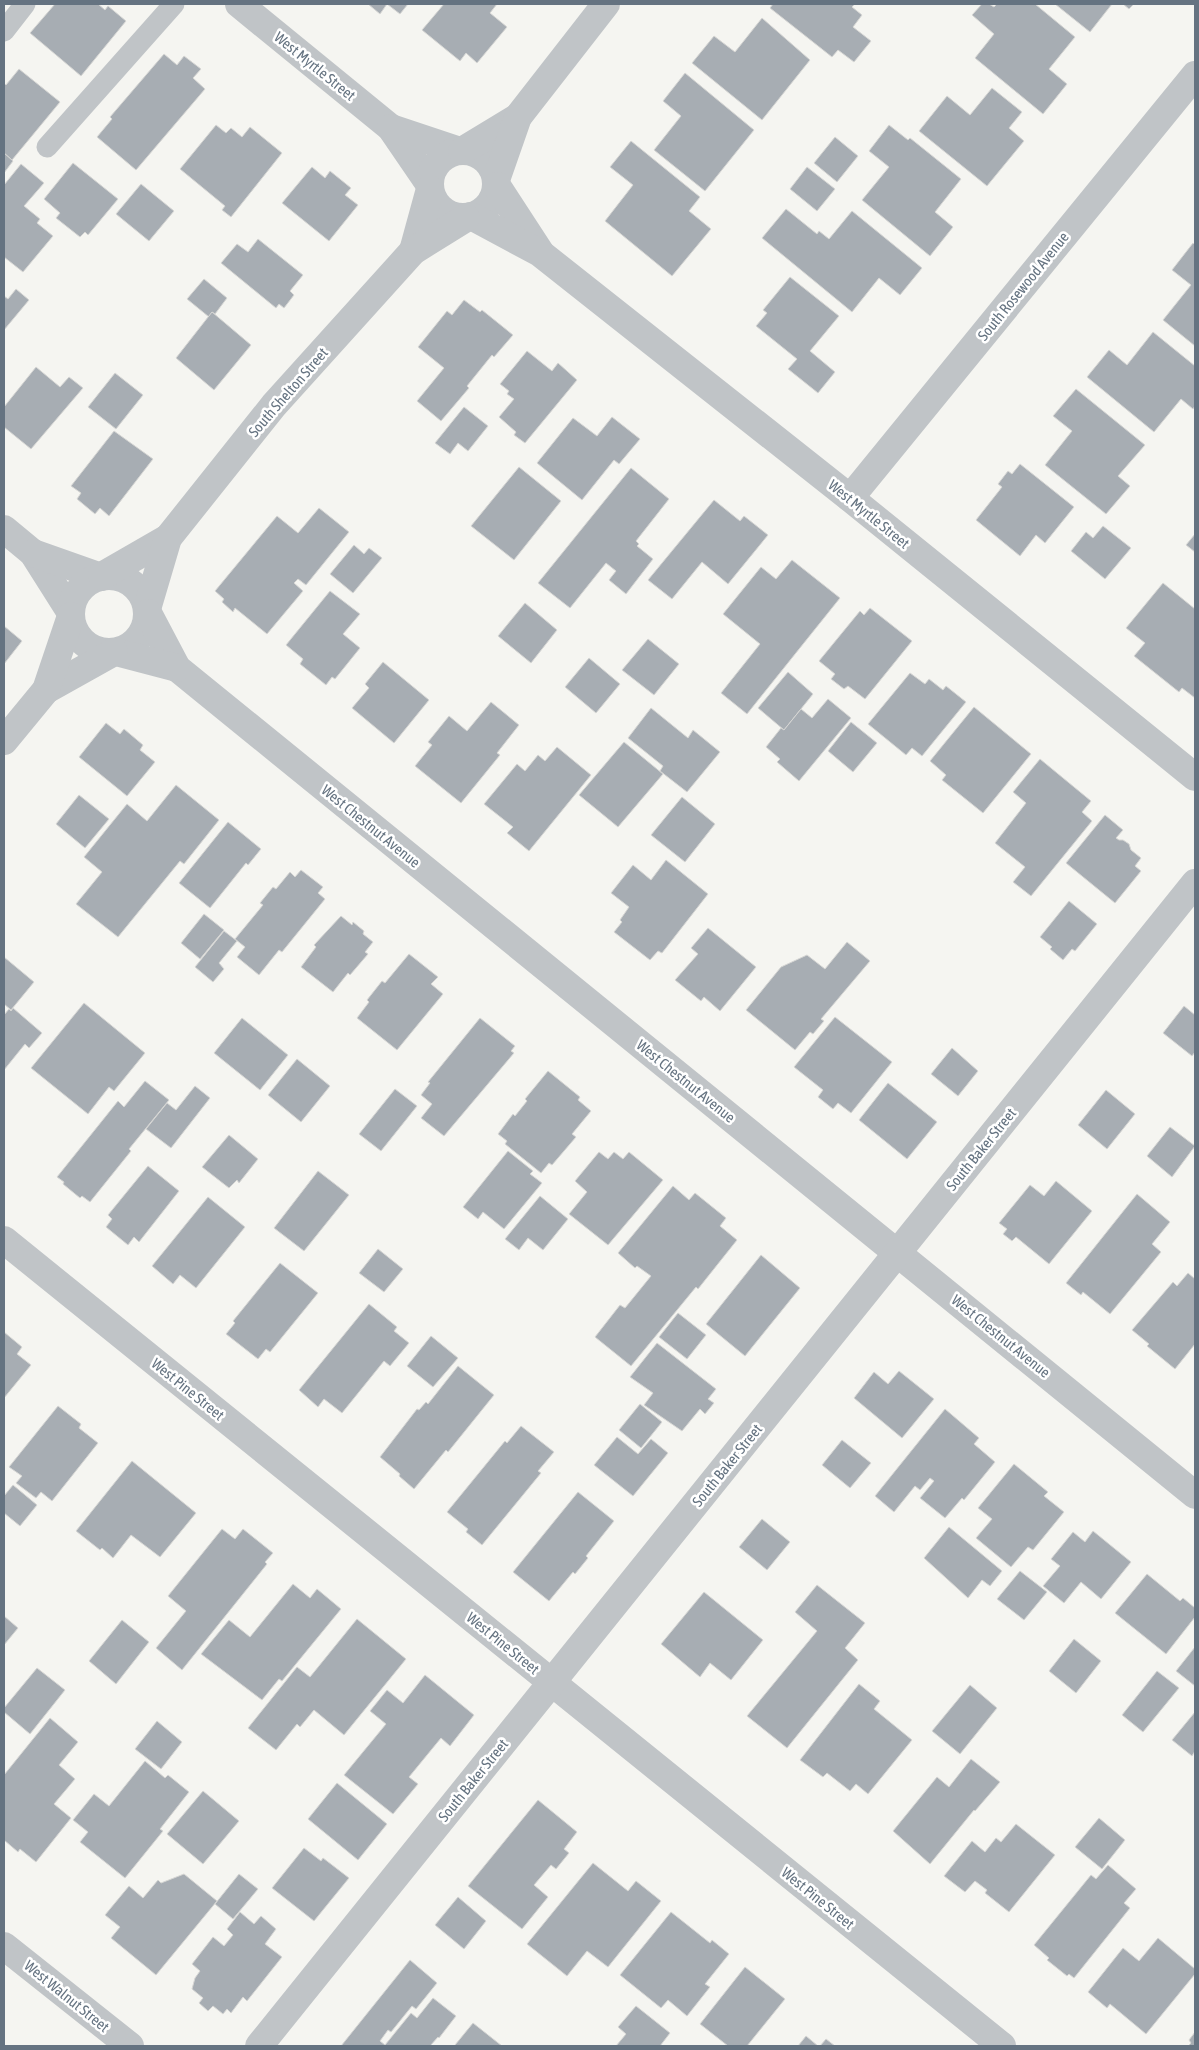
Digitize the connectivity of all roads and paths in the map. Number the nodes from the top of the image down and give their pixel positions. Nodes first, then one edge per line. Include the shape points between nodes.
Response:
1 (25, 4) edge
2 (174, 4) edge
3 (239, 4) edge
4 (606, 4) edge
5 (4, 32) edge
6 (1195, 74) edge
7 (518, 117) junction
8 (391, 128) junction
9 (47, 147) dead end
10 (461, 151) junction
11 (496, 183) junction
12 (430, 187) junction
13 (468, 217) junction
14 (412, 251) junction
15 (540, 253) junction
16 (850, 498) junction
17 (4, 529) edge
18 (168, 538) junction
19 (33, 553) junction
20 (101, 577) junction
21 (147, 611) junction
22 (71, 614) junction
23 (115, 652) junction
24 (176, 668) junction
25 (46, 690) junction
26 (4, 741) edge
27 (1195, 777) edge
28 (1195, 883) edge
29 (4, 1240) edge
30 (898, 1253) junction
31 (1195, 1494) edge
32 (552, 1683) junction
33 (4, 1946) edge
34 (130, 2046) edge
35 (259, 2046) edge
36 (1002, 2046) edge

1 - 5 lane
2 - 9 lane
3 - 8 street, West Myrtle Street
4 - 7 street
6 - 16 street, South Rosewood Avenue
7 - 10 street
7 - 11 street
8 - 10 street, West Myrtle Street
8 - 12 street, West Myrtle Street
10 - 11 street via 471,151 488,162 494,170
10 - 12 street via 441,159 434,168
11 - 13 street via 492,201 486,210
11 - 15 street, West Myrtle Street
12 - 13 street via 438,207 456,218
12 - 14 street, South Shelton Street
13 - 14 street, South Shelton Street
13 - 15 street, West Myrtle Street
14 - 18 street, South Shelton Street via 274,405
15 - 16 street, West Myrtle Street
16 - 27 street, West Myrtle Street
17 - 19 street
18 - 20 street, South Shelton Street
18 - 21 street, South Shelton Street
19 - 20 street
19 - 22 street
20 - 21 street via 116,576 128,581 145,600
20 - 22 street via 83,586 76,594
21 - 23 street via 147,624 136,643
21 - 24 street, West Chestnut Avenue
22 - 23 street via 73,628 90,648
22 - 25 street
23 - 24 street, West Chestnut Avenue
23 - 25 street
24 - 30 street, West Chestnut Avenue
25 - 26 street
28 - 30 street, South Baker Street
29 - 32 street, West Pine Street
30 - 31 street, West Chestnut Avenue
30 - 32 street, South Baker Street
32 - 35 street, South Baker Street
32 - 36 street, West Pine Street
33 - 34 street, West Walnut Street

